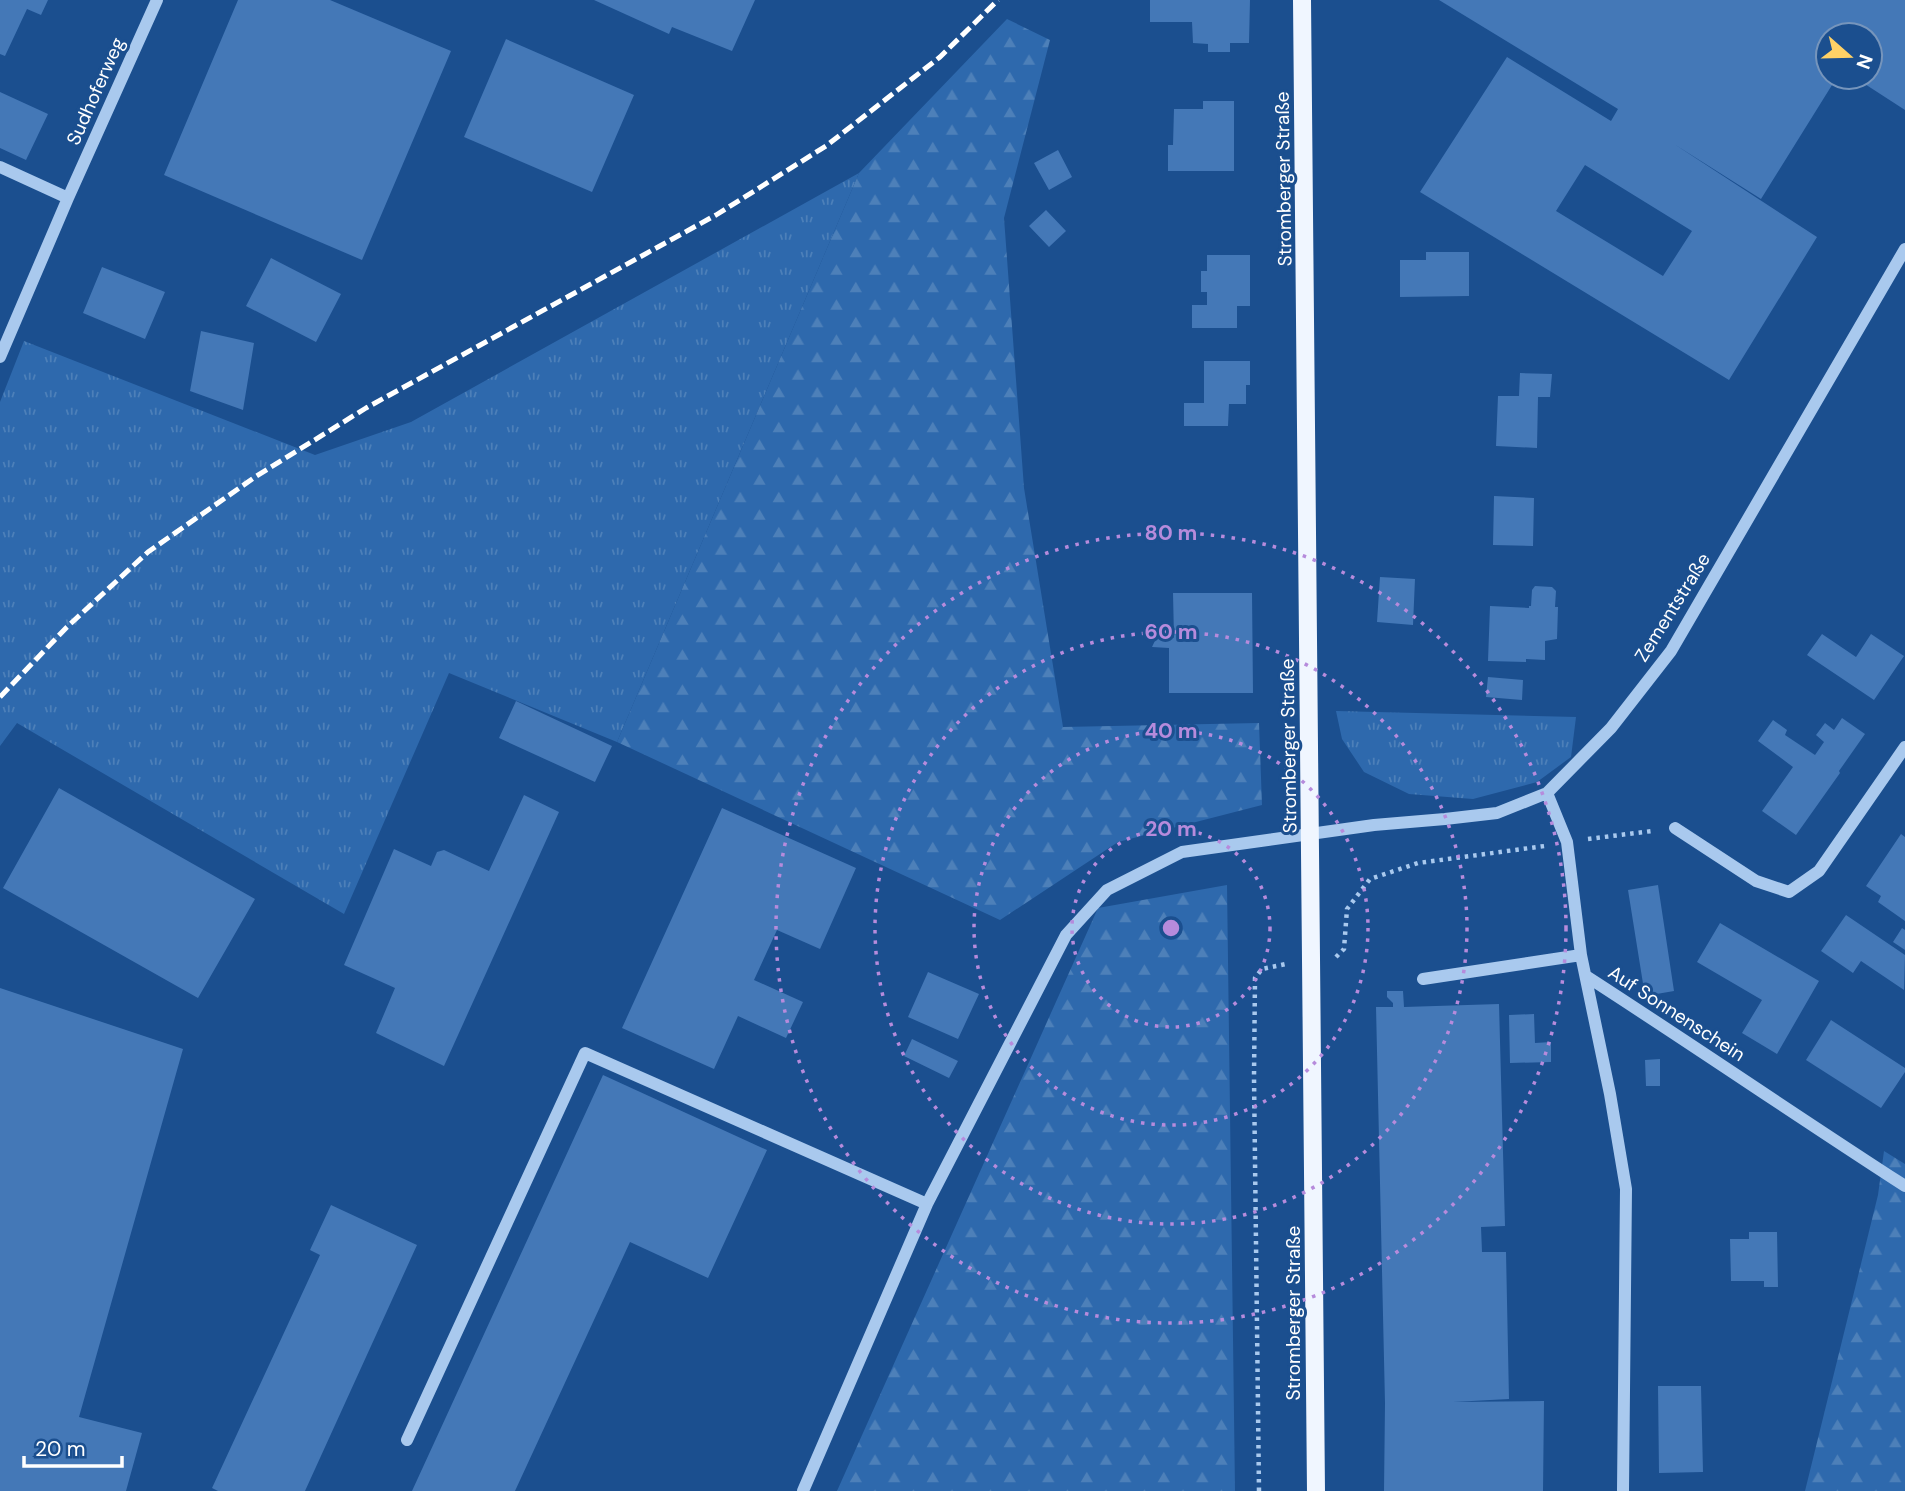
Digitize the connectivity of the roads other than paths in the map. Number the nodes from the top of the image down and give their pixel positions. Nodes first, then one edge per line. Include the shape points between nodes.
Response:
1 (157, 0) edge
2 (1303, 0) edge
3 (0, 167) edge
4 (68, 198) junction
5 (1905, 249) edge
6 (0, 357) edge
7 (1905, 747) edge
8 (1547, 793) junction
9 (1675, 828) road end
10 (1310, 833) junction
11 (1581, 955) junction
12 (1586, 976) junction
13 (1423, 979) dead end
14 (1905, 1186) edge
15 (927, 1204) junction
16 (407, 1440) dead end
17 (803, 1491) edge
18 (1316, 1491) edge
19 (1623, 1491) edge

1 - 4 street, Sudhoferweg
2 - 10 main road, Stromberger Straße
3 - 4 street
4 - 6 street, Sudhoferweg
5 - 8 street, Zementstraße via 1671,651 1611,728
7 - 9 street via 1819,872 1789,892 1756,881
8 - 10 street, Zementstraße via 1497,813
8 - 11 street, Auf Sonnenschein via 1567,842
10 - 15 street, Zementstraße via 1182,852 1107,890 1066,935
10 - 18 main road, Stromberger Straße
11 - 12 street, Auf Sonnenschein
11 - 13 street
12 - 14 street, Auf Sonnenschein
12 - 19 street via 1626,1189
15 - 16 street via 585,1053
15 - 17 street, Zementstraße

